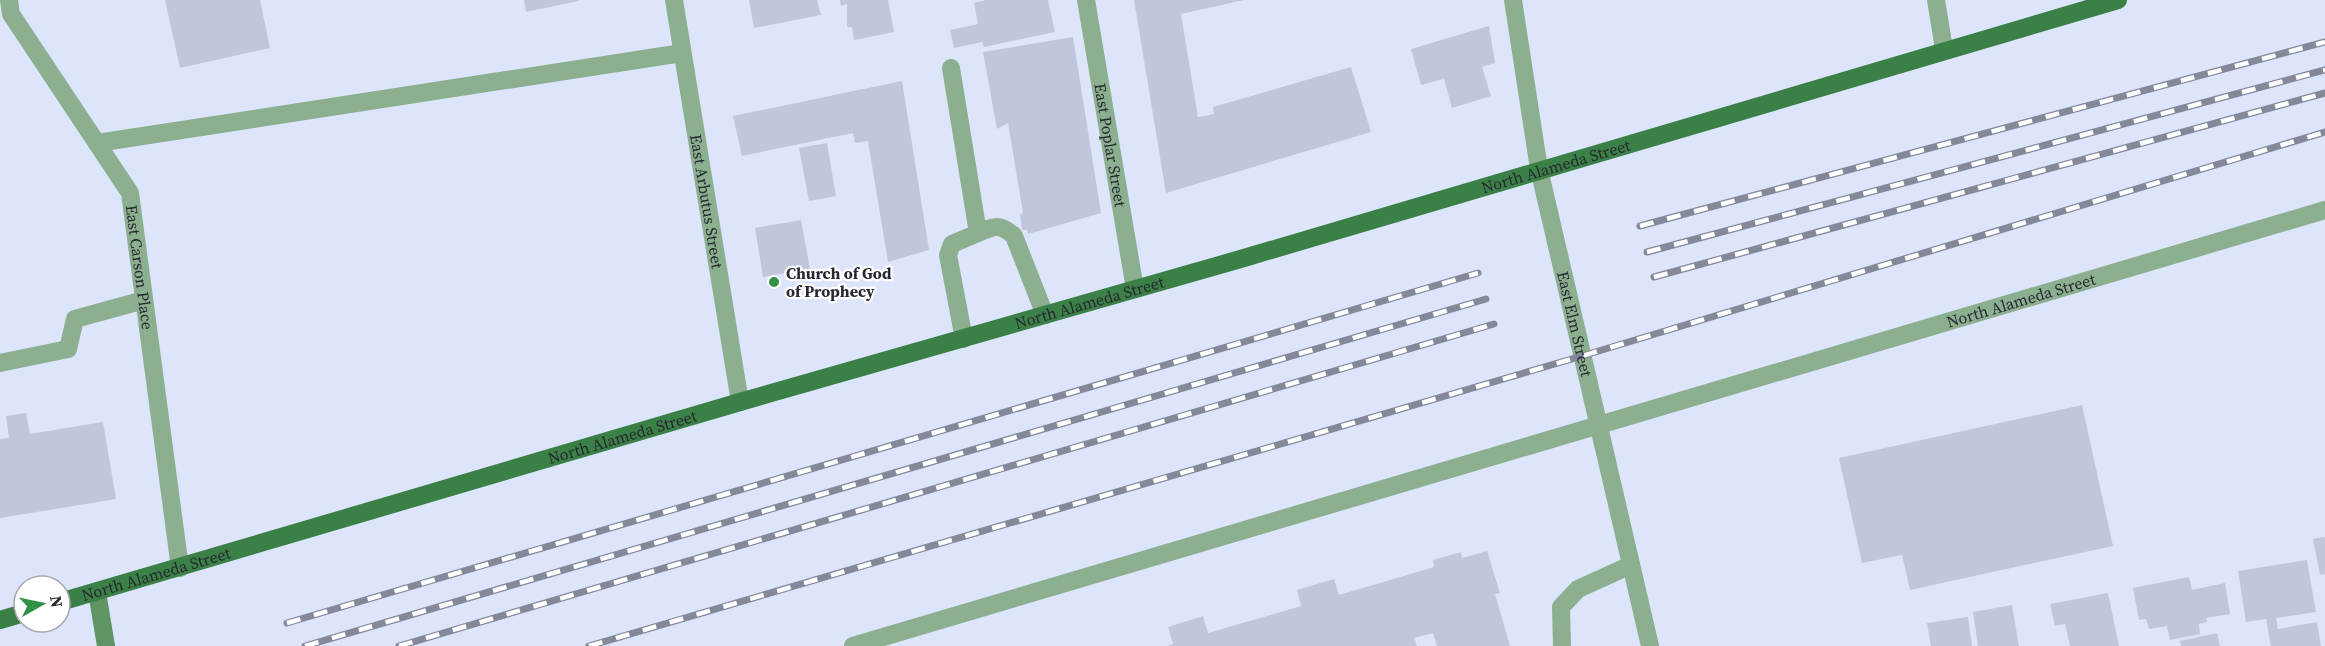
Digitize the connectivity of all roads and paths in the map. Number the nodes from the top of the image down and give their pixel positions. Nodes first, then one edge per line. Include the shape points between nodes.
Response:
1 (9, 0) edge
2 (674, 0) edge
3 (1086, 0) edge
4 (1513, 0) edge
5 (1936, 0) edge
6 (2118, 0) edge
7 (1944, 49) junction
8 (682, 53) junction
9 (951, 68) dead end
10 (97, 143) junction
11 (1539, 169) junction
12 (2325, 210) edge
13 (978, 233) junction
14 (1136, 289) junction
15 (144, 300) junction
16 (1045, 315) junction
17 (964, 339) junction
18 (0, 363) edge
19 (740, 402) junction
20 (1598, 426) junction
21 (1631, 565) junction
22 (180, 568) junction
23 (97, 592) junction
24 (72, 599) edge
25 (863, 645) edge
26 (106, 646) edge
27 (1562, 646) edge
28 (1650, 646) edge

1 - 10 street, East Carson Place via 11,14
2 - 8 street, East Arbutus Street
3 - 14 street, East Poplar Street
4 - 11 street, East Elm Street
5 - 7 street
6 - 7 main road, North Alameda Street
7 - 11 main road, North Alameda Street
8 - 10 street
8 - 19 street, East Arbutus Street
9 - 13 street
10 - 15 street, East Carson Place via 130,193
11 - 14 main road, North Alameda Street
11 - 20 street, East Elm Street
12 - 20 street, North Alameda Street
13 - 16 street via 996,225 1014,236
13 - 17 street via 952,244 948,255
14 - 16 main road, North Alameda Street
15 - 18 street via 75,319 68,349
15 - 22 street, East Carson Place
16 - 17 main road, North Alameda Street
17 - 19 main road, North Alameda Street
19 - 22 main road, North Alameda Street
20 - 21 street, East Elm Street
20 - 25 street, North Alameda Street
21 - 27 street via 1578,589 1561,607
21 - 28 street, East Elm Street
22 - 23 main road, North Alameda Street
23 - 24 main road, North Alameda Street
23 - 26 main road

